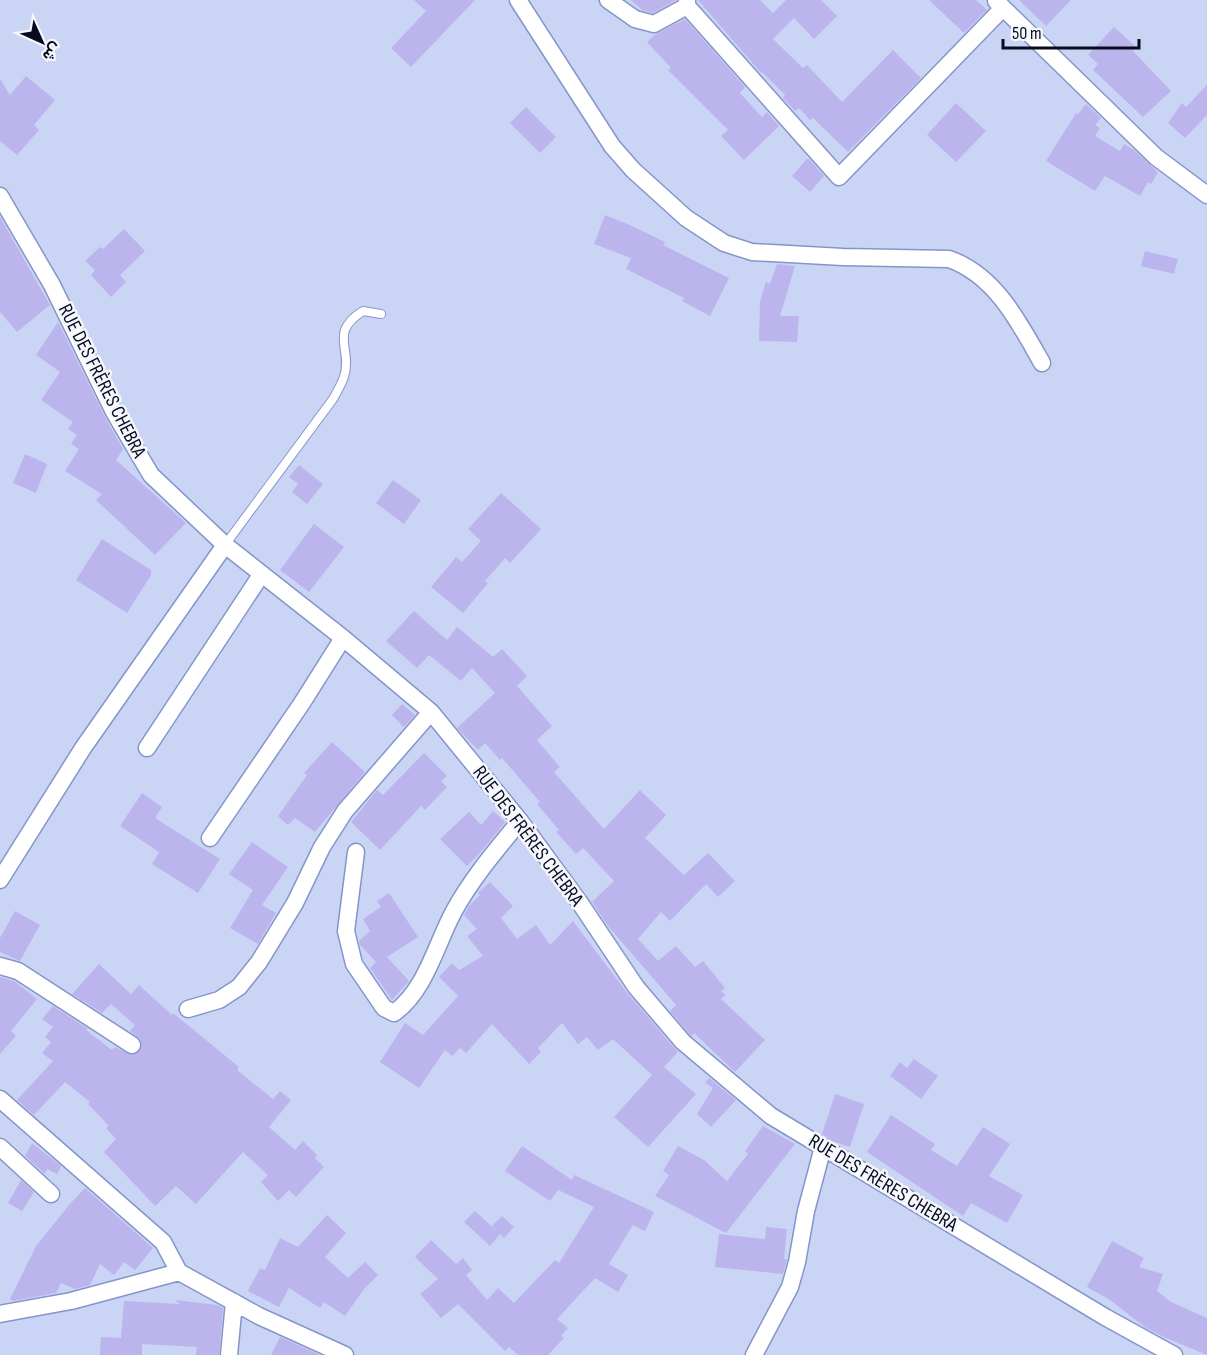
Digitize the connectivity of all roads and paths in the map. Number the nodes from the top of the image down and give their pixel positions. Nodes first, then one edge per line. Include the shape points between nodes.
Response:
1 (518, 0) edge
2 (608, 0) edge
3 (687, 3) edge
4 (999, 4) edge
5 (1207, 195) edge
6 (0, 196) edge
7 (381, 314) dead end
8 (1042, 363) dead end
9 (225, 545) junction
10 (261, 575) junction
11 (343, 638) junction
12 (431, 712) junction
13 (147, 748) dead end
14 (520, 821) junction
15 (210, 838) dead end
16 (356, 852) dead end
17 (0, 880) edge
18 (0, 966) edge
19 (188, 1009) dead end
20 (132, 1045) dead end
21 (0, 1100) edge
22 (823, 1147) junction
23 (0, 1148) edge
24 (51, 1194) dead end
25 (179, 1272) junction
26 (234, 1302) junction
27 (0, 1314) edge
28 (229, 1355) edge
29 (345, 1355) edge
30 (754, 1355) edge
31 (1174, 1355) edge

1 - 8 street via 612,146 686,218 724,243 752,252 949,259 965,264 988,282 1023,329
2 - 3 street via 635,19 654,24
3 - 4 street via 839,177
4 - 5 street via 1156,157
6 - 9 street, RUE DES FRÈRES CHEBRA via 52,285 114,412 151,475
7 - 9 lane via 363,311 352,318 342,336 344,376 333,399
9 - 10 street, RUE DES FRÈRES CHEBRA
9 - 17 street via 83,748
10 - 11 street, RUE DES FRÈRES CHEBRA
10 - 13 street
11 - 12 street, RUE DES FRÈRES CHEBRA
11 - 15 street
12 - 14 street, RUE DES FRÈRES CHEBRA
12 - 19 street via 345,811 271,943 239,987 219,1000
14 - 16 street via 456,908 420,984 407,1003 394,1013 384,1008 354,964 346,930
14 - 22 street, RUE DES FRÈRES CHEBRA via 636,987 682,1042 771,1116
18 - 20 street via 18,971
21 - 25 street via 164,1242
22 - 30 street via 790,1287
22 - 31 street, RUE DES FRÈRES CHEBRA
23 - 24 street
25 - 26 street
25 - 27 street via 72,1301
26 - 28 street
26 - 29 street

